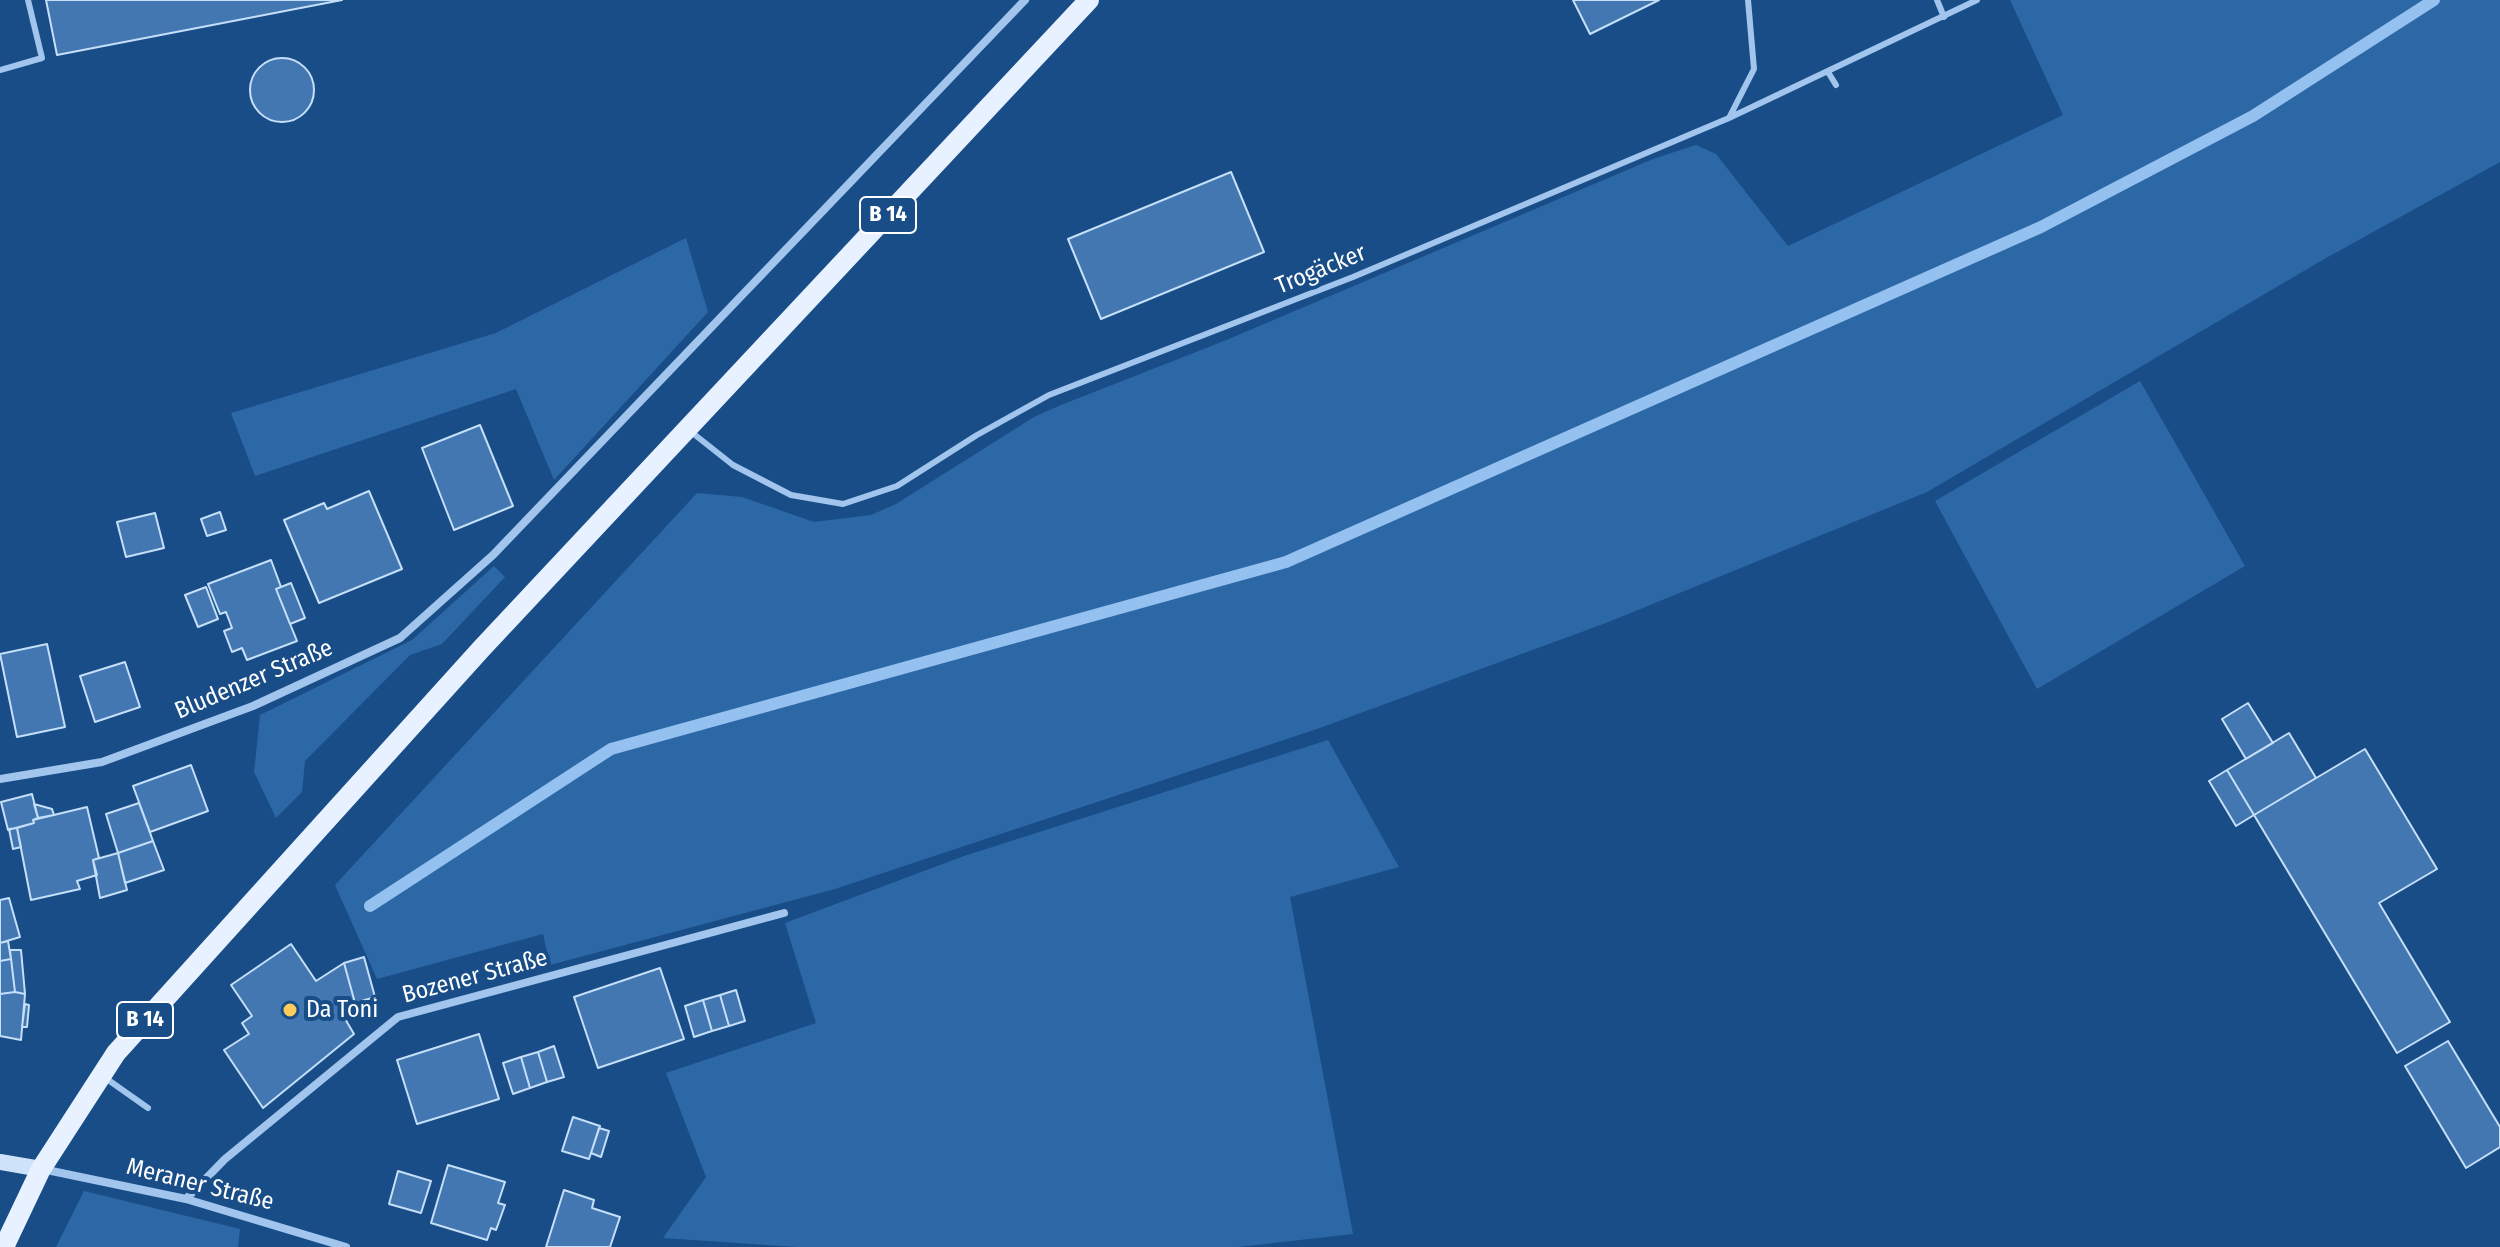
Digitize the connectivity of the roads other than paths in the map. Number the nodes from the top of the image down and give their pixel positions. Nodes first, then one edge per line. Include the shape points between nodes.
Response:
1 (28, 0) edge
2 (1025, 0) edge
3 (1089, 0) edge
4 (1748, 0) edge
5 (1937, 0) edge
6 (1977, 0) edge
7 (1944, 17) junction
8 (0, 70) edge
9 (1828, 72) junction
10 (1836, 85) dead end
11 (1729, 118) junction
12 (687, 429) junction
13 (0, 779) edge
14 (784, 913) dead end
15 (101, 1075) junction
16 (313, 1084) junction
17 (321, 1092) dead end
18 (148, 1108) dead end
19 (0, 1162) edge
20 (41, 1169) junction
21 (186, 1199) junction
22 (4, 1247) edge
23 (346, 1247) edge

1 - 8 lane via 42,58
2 - 13 street, Bludenzer Straße via 493,555 400,638 253,706 102,762
3 - 12 main road, B 14
4 - 11 lane via 1754,69
5 - 7 lane
6 - 7 lane, Trogäcker
7 - 9 lane, Trogäcker
9 - 10 lane
9 - 11 lane, Trogäcker
11 - 12 lane, Trogäcker via 1353,277 1049,395 897,486 843,504 791,495 733,465
12 - 15 main road, B 14 via 355,787
14 - 16 street, Bozener Straße via 398,1017
15 - 18 lane
15 - 20 main road, B 14
16 - 17 lane
16 - 21 street, Bozener Straße
19 - 20 street
20 - 21 street, Meraner Straße
20 - 22 main road, B 14
21 - 23 street, Meraner Straße

